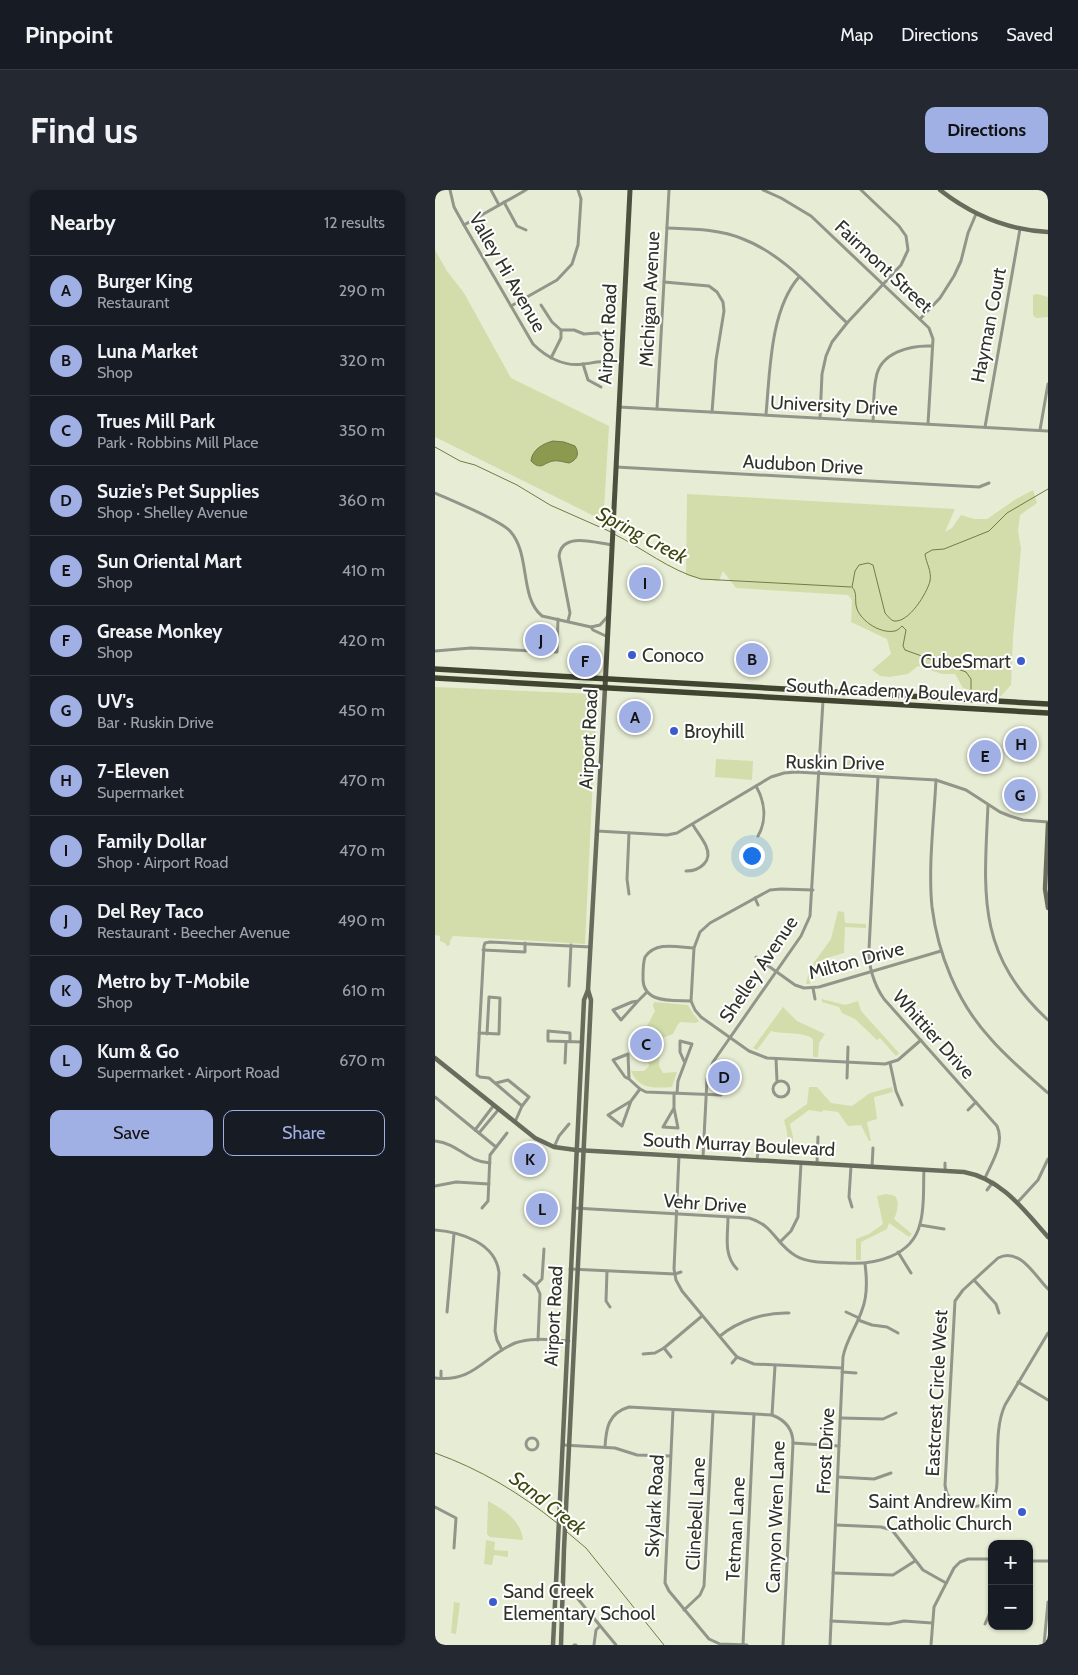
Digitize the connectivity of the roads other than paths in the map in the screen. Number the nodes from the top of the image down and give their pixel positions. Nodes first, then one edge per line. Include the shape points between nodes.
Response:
1 (450, 190) edge
2 (491, 190) edge
3 (527, 190) edge
4 (578, 190) edge
5 (630, 190) edge
6 (669, 190) edge
7 (763, 190) edge
8 (861, 190) edge
9 (940, 190) edge
10 (770, 191) edge
11 (505, 202) junction
12 (499, 205) junction
13 (976, 214) junction
14 (464, 225) junction
15 (667, 228) junction
16 (1020, 229) junction
17 (526, 230) dead end
18 (1048, 232) edge
19 (799, 277) junction
20 (664, 282) junction
21 (883, 284) junction
22 (541, 305) dead end
23 (511, 306) junction
24 (920, 319) junction
25 (847, 323) junction
26 (561, 330) junction
27 (609, 339) dead end
28 (932, 346) junction
29 (551, 358) junction
30 (603, 362) dead end
31 (583, 364) junction
32 (1048, 384) edge
33 (601, 387) dead end
34 (619, 407) junction
35 (657, 409) junction
36 (712, 412) junction
37 (766, 414) junction
38 (820, 418) junction
39 (873, 421) junction
40 (928, 424) junction
41 (985, 427) junction
42 (1040, 430) junction
43 (1048, 431) edge
44 (616, 467) junction
45 (989, 483) dead end
46 (435, 493) edge
47 (612, 545) junction
48 (609, 616) junction
49 (559, 619) junction
50 (568, 621) junction
51 (591, 627) junction
52 (608, 637) junction
53 (435, 651) edge
54 (435, 669) edge
55 (435, 678) edge
56 (606, 679) junction
57 (605, 688) junction
58 (823, 701) junction
59 (1048, 704) edge
60 (1048, 714) edge
61 (820, 773) junction
62 (878, 777) junction
63 (936, 780) junction
64 (756, 786) junction
65 (988, 804) junction
66 (1048, 823) edge
67 (693, 825) junction
68 (597, 831) junction
69 (629, 833) junction
70 (758, 836) dead end
71 (685, 871) dead end
72 (813, 890) junction
73 (629, 894) dead end
74 (755, 898) junction
75 (758, 905) dead end
76 (1048, 908) edge
77 (525, 943) junction
78 (571, 945) junction
79 (591, 947) junction
80 (694, 948) junction
81 (483, 950) junction
82 (941, 951) junction
83 (756, 957) dead end
84 (776, 971) junction
85 (872, 971) junction
86 (693, 974) junction
87 (700, 975) dead end
88 (569, 986) dead end
89 (813, 988) junction
90 (588, 990) junction
91 (647, 992) junction
92 (815, 999) dead end
93 (637, 1001) junction
94 (691, 1001) junction
95 (1048, 1020) edge
96 (479, 1033) junction
97 (487, 1034) junction
98 (729, 1037) junction
99 (921, 1040) junction
100 (568, 1042) junction
101 (582, 1042) junction
102 (848, 1047) dead end
103 (435, 1058) edge
104 (776, 1059) junction
105 (685, 1061) junction
106 (565, 1063) dead end
107 (847, 1063) junction
108 (890, 1063) junction
109 (847, 1078) dead end
110 (629, 1079) junction
111 (777, 1081) junction
112 (495, 1084) junction
113 (639, 1089) junction
114 (676, 1093) junction
115 (1048, 1093) edge
116 (707, 1094) junction
117 (721, 1095) dead end
118 (435, 1097) edge
119 (631, 1101) junction
120 (976, 1102) junction
121 (494, 1105) junction
122 (902, 1105) dead end
123 (522, 1106) junction
124 (674, 1108) junction
125 (499, 1109) junction
126 (968, 1110) dead end
127 (484, 1118) junction
128 (488, 1122) junction
129 (515, 1122) junction
130 (569, 1124) dead end
131 (1002, 1124) dead end
132 (997, 1126) junction
133 (475, 1130) junction
134 (479, 1133) junction
135 (507, 1133) dead end
136 (818, 1137) dead end
137 (435, 1141) edge
138 (759, 1144) dead end
139 (496, 1147) junction
140 (554, 1147) junction
141 (873, 1148) dead end
142 (576, 1150) junction
143 (584, 1151) junction
144 (679, 1156) junction
145 (703, 1157) junction
146 (1048, 1159) edge
147 (757, 1160) junction
148 (945, 1162) dead end
149 (490, 1163) junction
150 (801, 1163) junction
151 (817, 1164) junction
152 (851, 1166) junction
153 (872, 1167) junction
154 (924, 1169) junction
155 (945, 1170) junction
156 (985, 1178) junction
157 (993, 1182) junction
158 (489, 1184) junction
159 (435, 1186) edge
160 (987, 1190) dead end
161 (1017, 1203) junction
162 (852, 1207) dead end
163 (482, 1208) dead end
164 (573, 1208) junction
165 (581, 1208) junction
166 (676, 1214) junction
167 (728, 1217) junction
168 (920, 1225) junction
169 (944, 1229) dead end
170 (435, 1230) edge
171 (454, 1234) junction
172 (1048, 1237) edge
173 (780, 1242) junction
174 (543, 1249) dead end
175 (898, 1252) junction
176 (865, 1264) junction
177 (570, 1269) junction
178 (737, 1269) dead end
179 (577, 1270) junction
180 (607, 1271) junction
181 (681, 1272) dead end
182 (911, 1273) dead end
183 (675, 1274) junction
184 (525, 1275) dead end
185 (974, 1280) junction
186 (536, 1285) junction
187 (1048, 1289) edge
188 (610, 1307) dead end
189 (447, 1312) dead end
190 (846, 1312) dead end
191 (789, 1313) dead end
192 (999, 1313) dead end
193 (702, 1316) junction
194 (858, 1319) junction
195 (898, 1333) dead end
196 (1048, 1333) edge
197 (720, 1336) junction
198 (538, 1340) junction
199 (567, 1341) junction
200 (574, 1341) junction
201 (664, 1348) junction
202 (502, 1350) junction
203 (643, 1354) dead end
204 (671, 1357) dead end
205 (737, 1357) junction
206 (732, 1363) dead end
207 (775, 1365) junction
208 (843, 1370) junction
209 (441, 1371) dead end
210 (856, 1373) dead end
211 (435, 1378) edge
212 (441, 1378) junction
213 (1018, 1382) junction
214 (1048, 1400) edge
215 (673, 1410) junction
216 (713, 1412) junction
217 (895, 1413) dead end
218 (754, 1414) junction
219 (772, 1415) junction
220 (841, 1418) junction
221 (529, 1438) joint
222 (793, 1443) junction
223 (563, 1445) junction
224 (569, 1446) junction
225 (839, 1446) junction
226 (605, 1448) junction
227 (670, 1456) junction
228 (891, 1473) dead end
229 (838, 1477) junction
230 (950, 1499) junction
231 (945, 1503) dead end
232 (435, 1507) edge
233 (836, 1525) junction
234 (454, 1548) dead end
235 (988, 1559) edge
236 (915, 1561) junction
237 (1033, 1561) edge
238 (1048, 1562) edge
239 (833, 1573) junction
240 (946, 1583) junction
241 (578, 1599) dead end
242 (1048, 1602) edge
243 (684, 1610) junction
244 (988, 1617) edge
245 (831, 1621) junction
246 (932, 1623) junction
247 (985, 1624) dead end
248 (600, 1626) junction
249 (1046, 1634) edge
250 (553, 1645) edge
251 (561, 1645) edge
252 (594, 1645) edge
253 (616, 1645) edge
254 (743, 1645) edge
255 (747, 1645) edge
256 (783, 1645) edge
257 (830, 1645) edge
258 (931, 1645) edge
259 (1044, 1645) edge

1 - 14 street, Valley Hi Avenue via 454,207
2 - 12 street
3 - 11 street
4 - 23 street via 581,199 578,245 572,264 557,280
5 - 34 main road, Airport Road
6 - 15 street, Michigan Avenue
7 - 10 street, Fairmont Street
8 - 21 street via 899,226 907,240 904,260
9 - 13 main road
10 - 21 street, Fairmont Street via 811,216
11 - 12 street
11 - 17 street via 517,226
12 - 14 street
13 - 16 main road
13 - 24 street via 954,276 940,298
14 - 23 street, Valley Hi Avenue
15 - 19 street via 712,231 743,238 775,256
15 - 20 street, Michigan Avenue
16 - 18 main road
16 - 41 street, Hayman Court
19 - 25 street
19 - 37 street via 787,294 779,320 769,372
20 - 35 street, Michigan Avenue
20 - 36 street via 709,286 723,302 725,311 716,360
21 - 24 street, Fairmont Street
21 - 25 street
22 - 26 street
23 - 29 street, Valley Hi Avenue via 533,344
24 - 28 street, Fairmont Street via 931,332
25 - 38 street via 826,356
26 - 27 street via 598,333
26 - 29 street via 561,338
28 - 39 street via 903,349 883,363 875,377
28 - 40 street, Fairmont Street
29 - 31 street, Valley Hi Avenue
30 - 31 street, Valley Hi Avenue
31 - 33 street via 588,380
32 - 42 street
34 - 35 street, University Drive
34 - 44 main road, Airport Road
35 - 36 street, University Drive
36 - 37 street, University Drive
37 - 38 street, University Drive
38 - 39 street, University Drive
39 - 40 street, University Drive
40 - 41 street, University Drive
41 - 42 street, University Drive
42 - 43 street, University Drive
44 - 45 street, Audubon Drive via 979,487
44 - 47 main road, Airport Road
46 - 49 street via 509,530 521,553 533,604 542,616
47 - 48 main road, Airport Road
47 - 50 street via 575,540 561,548 559,556 570,614
48 - 51 street
48 - 52 main road, Airport Road
49 - 50 street
49 - 53 street via 557,652 471,648
50 - 51 street
51 - 52 street
52 - 56 main road, Airport Road
54 - 56 highway, South Academy Boulevard
55 - 57 highway, South Academy Boulevard
56 - 57 main road, Airport Road
56 - 59 highway, South Academy Boulevard
57 - 58 highway, South Academy Boulevard
57 - 68 main road, Airport Road
58 - 60 highway, South Academy Boulevard
58 - 61 street, Shelley Avenue
61 - 62 street, Ruskin Drive
61 - 64 street, Ruskin Drive via 784,773
61 - 72 street, Shelley Avenue
62 - 63 street, Ruskin Drive
62 - 85 street, Whittier Drive via 868,956
63 - 65 street, Ruskin Drive via 966,790
63 - 82 street via 931,895
64 - 67 street, Ruskin Drive
64 - 70 street via 763,801 763,828
65 - 66 street, Ruskin Drive via 1017,818
65 - 95 street via 985,885 992,935 1011,977 1027,1000
66 - 76 main road via 1045,889
67 - 69 street, Ruskin Drive via 673,834
67 - 71 street via 706,846 707,857 698,870
68 - 69 street, Ruskin Drive
68 - 79 main road, Airport Road
69 - 73 street
72 - 74 street via 775,889
72 - 84 street, Shelley Avenue via 805,930
74 - 75 street
74 - 80 street via 704,927
77 - 78 street
77 - 81 street via 488,942
77 - 81 street via 525,952
78 - 79 street
78 - 88 street
79 - 90 main road, Airport Road
80 - 86 street
80 - 91 street via 659,947 648,954 644,961 643,980
81 - 96 street
82 - 85 street, Milton Drive
82 - 115 street via 953,982 981,1027
83 - 84 street, Milton Drive
84 - 89 street, Milton Drive via 795,985
84 - 98 street, Shelley Avenue
85 - 89 street, Milton Drive
85 - 99 street, Whittier Drive via 881,994
86 - 87 street
86 - 94 street
89 - 92 street
90 - 101 main road, Airport Road via 584,1000
90 - 143 main road, Airport Road via 591,1000
91 - 93 street
91 - 94 street via 658,999
93 - 93 street via 632,1002 613,1010 621,1020
94 - 98 street via 698,1014
96 - 97 street
96 - 112 street via 477,1075 489,1078
97 - 97 street via 489,997 501,998 499,1034
98 - 104 street via 754,1053
98 - 116 street, Shelley Avenue via 711,1068
99 - 108 street via 902,1058
99 - 120 street, Whittier Drive
100 - 100 street via 570,1033 548,1031 548,1041
100 - 101 street
100 - 106 street
101 - 142 main road, Airport Road
102 - 107 street
103 - 121 main road, South Murray Boulevard
104 - 107 street
104 - 111 street
105 - 105 street via 680,1052 679,1041 692,1044
105 - 114 street
107 - 108 street
107 - 109 street
108 - 122 street
110 - 110 street via 628,1054 613,1060
110 - 113 street
111 - 111 street via 789,1084 787,1095 781,1097 774,1093 773,1086
112 - 123 street
112 - 123 street via 508,1080 529,1097
113 - 114 street via 651,1093
113 - 119 street
114 - 116 street
114 - 124 street
116 - 117 street
116 - 145 street, Shelley Avenue
118 - 133 street
119 - 119 street via 626,1103 608,1115 622,1126
120 - 126 street
120 - 132 street, Whittier Drive
121 - 125 main road, South Murray Boulevard
121 - 127 street
123 - 129 street
124 - 124 street via 670,1114 663,1127 678,1128
125 - 128 street
125 - 129 main road, South Murray Boulevard
127 - 128 street
127 - 133 street
128 - 134 street
129 - 140 main road, South Murray Boulevard via 535,1138
130 - 140 street
131 - 132 street
132 - 156 street via 999,1145
133 - 134 street
134 - 139 street
135 - 139 street
136 - 151 street
137 - 149 street via 454,1146 476,1161
138 - 147 street
139 - 149 street via 490,1155
140 - 142 main road, South Murray Boulevard
141 - 153 street
142 - 143 main road, South Murray Boulevard
142 - 164 main road, Airport Road
143 - 144 main road, South Murray Boulevard
143 - 165 main road, Airport Road
144 - 145 main road, South Murray Boulevard
144 - 166 street
145 - 147 main road, South Murray Boulevard
146 - 161 street via 1038,1180
147 - 150 main road, South Murray Boulevard
148 - 155 street
149 - 158 street
150 - 151 main road, South Murray Boulevard
150 - 173 street via 798,1218
151 - 152 main road, South Murray Boulevard
152 - 153 main road, South Murray Boulevard
152 - 162 street via 849,1197
153 - 154 main road, South Murray Boulevard
154 - 155 main road, South Murray Boulevard
154 - 168 street
155 - 156 main road, South Murray Boulevard
156 - 157 main road, South Murray Boulevard
157 - 160 street
157 - 161 main road, South Murray Boulevard
158 - 159 street via 460,1182
158 - 163 street via 488,1201
161 - 172 main road, South Murray Boulevard
164 - 165 street, Vehr Drive
164 - 177 main road, Airport Road
165 - 166 street, Vehr Drive
165 - 179 main road, Airport Road
166 - 167 street, Vehr Drive
166 - 183 street
167 - 173 street, Vehr Drive via 761,1222
167 - 178 street via 727,1249 731,1263
168 - 169 street
168 - 175 street, Vehr Drive via 911,1241
170 - 171 street
171 - 189 street
171 - 202 street via 482,1244 497,1264 495,1331
173 - 176 street, Vehr Drive via 796,1256 808,1261
174 - 186 street via 542,1279
175 - 176 street, Vehr Drive
175 - 182 street
176 - 194 street, Frost Drive via 867,1291
177 - 179 street
177 - 199 main road, Airport Road
179 - 180 street
179 - 200 main road, Airport Road
180 - 183 street
180 - 188 street via 606,1301
181 - 183 street
183 - 193 street via 679,1285
184 - 186 street
185 - 187 street, Eastcrest Circle West via 998,1258 1009,1254 1021,1259
185 - 192 street via 996,1304
185 - 230 street, Eastcrest Circle West via 958,1296 953,1307 945,1485
186 - 198 street via 540,1294
190 - 194 street
191 - 197 street via 739,1323
193 - 197 street
193 - 201 street
194 - 195 street
194 - 208 street, Frost Drive via 846,1346
196 - 213 street
197 - 205 street
198 - 199 street
198 - 202 street via 522,1341
199 - 200 street
199 - 223 main road, Airport Road
200 - 224 main road, Airport Road
201 - 203 street
201 - 204 street
202 - 212 street via 468,1374
205 - 206 street
205 - 207 street via 753,1364
207 - 208 street
207 - 219 street
208 - 210 street
208 - 220 street, Frost Drive
209 - 212 street
211 - 212 street
213 - 214 street
213 - 230 street, Eastcrest Circle West via 1000,1421 995,1493 982,1506 959,1505
215 - 216 street, Canyon Wren Lane
215 - 226 street, Canyon Wren Lane via 629,1407 613,1413 606,1429
215 - 227 street, Skylark Road
216 - 218 street, Canyon Wren Lane
216 - 243 street, Clinebell Lane via 705,1581 700,1595
217 - 220 street via 883,1419
218 - 219 street, Canyon Wren Lane
218 - 254 street, Tetman Lane
219 - 222 street, Canyon Wren Lane via 787,1422
220 - 225 street, Frost Drive
221 - 221 street via 526,1446 535,1450 538,1441
222 - 225 street
222 - 256 street, Canyon Wren Lane
223 - 224 street
223 - 250 main road, Airport Road
224 - 226 street
224 - 251 main road, Airport Road
225 - 229 street, Frost Drive
226 - 227 street via 637,1455
227 - 243 street, Skylark Road via 665,1578 669,1591
228 - 229 street via 869,1479
229 - 233 street, Frost Drive
230 - 231 street
232 - 234 street via 456,1518
233 - 236 street via 888,1528
233 - 239 street, Frost Drive
235 - 240 street via 960,1562
236 - 239 street via 893,1575
236 - 240 street via 926,1573
237 - 238 street
239 - 245 street, Frost Drive
240 - 246 street via 934,1607
241 - 248 street
242 - 249 street
243 - 254 street, Skylark Road via 709,1639 720,1644
244 - 247 street
245 - 246 street
245 - 257 street, Frost Drive
246 - 258 street
248 - 252 street via 596,1630
248 - 253 street
249 - 259 street
254 - 255 street, Skylark Road

